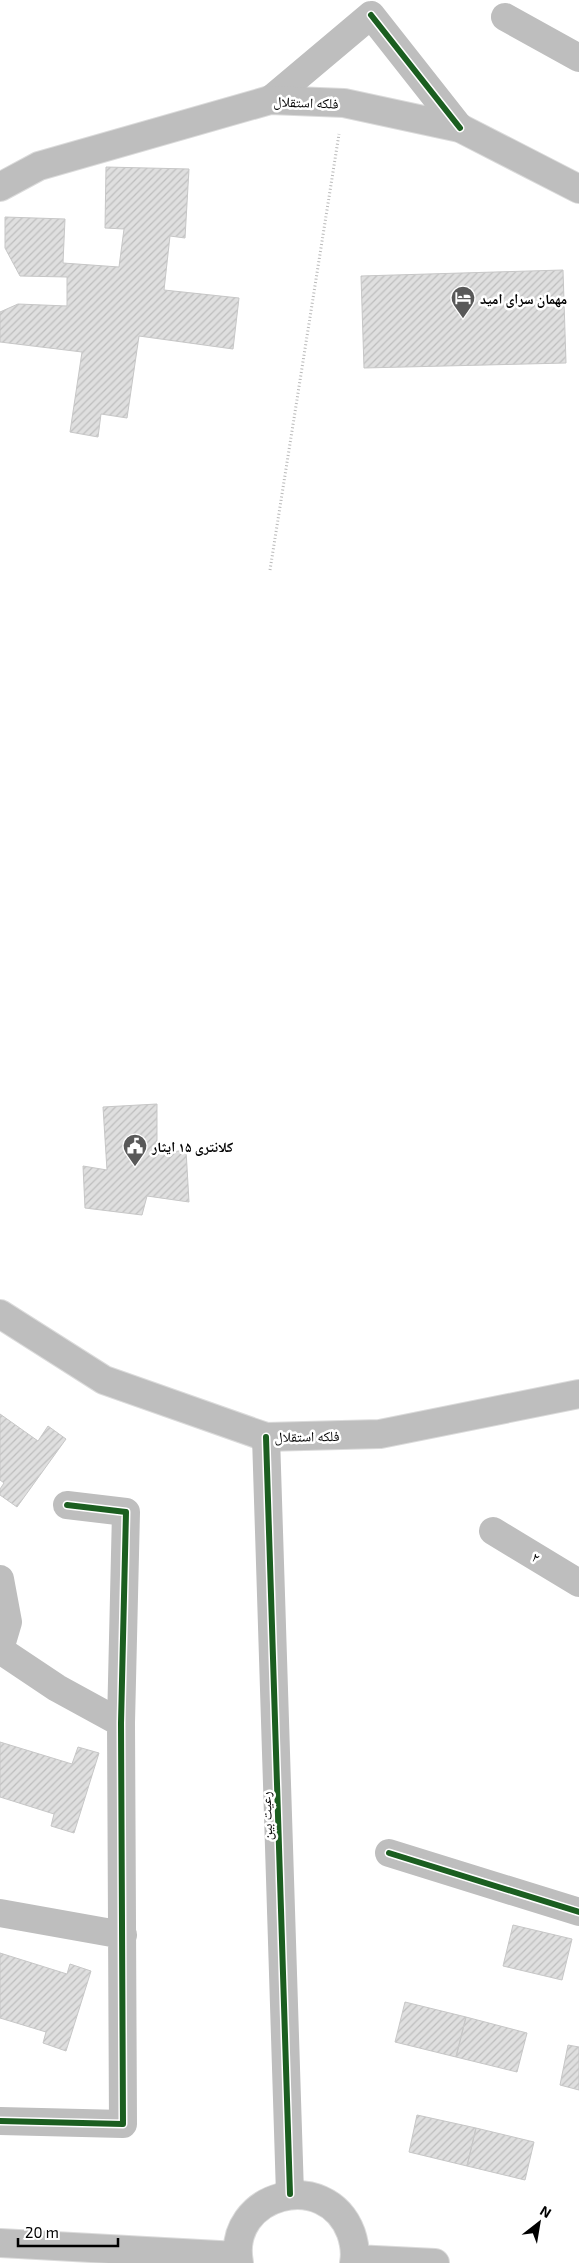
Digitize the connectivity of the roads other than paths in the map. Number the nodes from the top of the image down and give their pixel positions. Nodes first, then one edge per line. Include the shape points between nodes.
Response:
1 (372, 7) edge
2 (505, 17) dead end
3 (579, 58) edge
4 (270, 100) junction
5 (460, 128) junction
6 (0, 163) edge
7 (39, 166) junction
8 (0, 186) edge
9 (579, 189) edge
10 (0, 1314) edge
11 (579, 1394) edge
12 (266, 1437) junction
13 (67, 1505) dead end
14 (493, 1532) dead end
15 (0, 1579) edge
16 (579, 1583) edge
17 (0, 1649) edge
18 (122, 1723) junction
19 (389, 1854) dead end
20 (579, 1912) edge
21 (0, 1913) edge
22 (123, 1934) junction
23 (0, 2121) edge
24 (290, 2194) junction
25 (0, 2243) edge
26 (238, 2259) edge
27 (354, 2261) edge
28 (435, 2263) edge

1 - 4 street
1 - 5 street
2 - 3 street
4 - 5 street, فلکه استقلال via 344,103
4 - 7 street, فلکه استقلال
5 - 9 street, فلکه استقلال
6 - 7 street
7 - 8 street, فلکه استقلال
10 - 12 street, فلکه استقلال via 104,1380
11 - 12 street, فلکه استقلال via 380,1434
12 - 24 street, رعیت بین
13 - 18 street via 126,1512
14 - 16 street, ۲
15 - 17 street via 8,1622
17 - 18 street via 57,1688
18 - 22 street
19 - 20 street
21 - 22 street
22 - 23 street via 123,2124
24 - 26 street via 258,2208 246,2222 239,2238
24 - 27 street via 308,2195 324,2201 338,2212 354,2242
25 - 26 street
27 - 28 street

